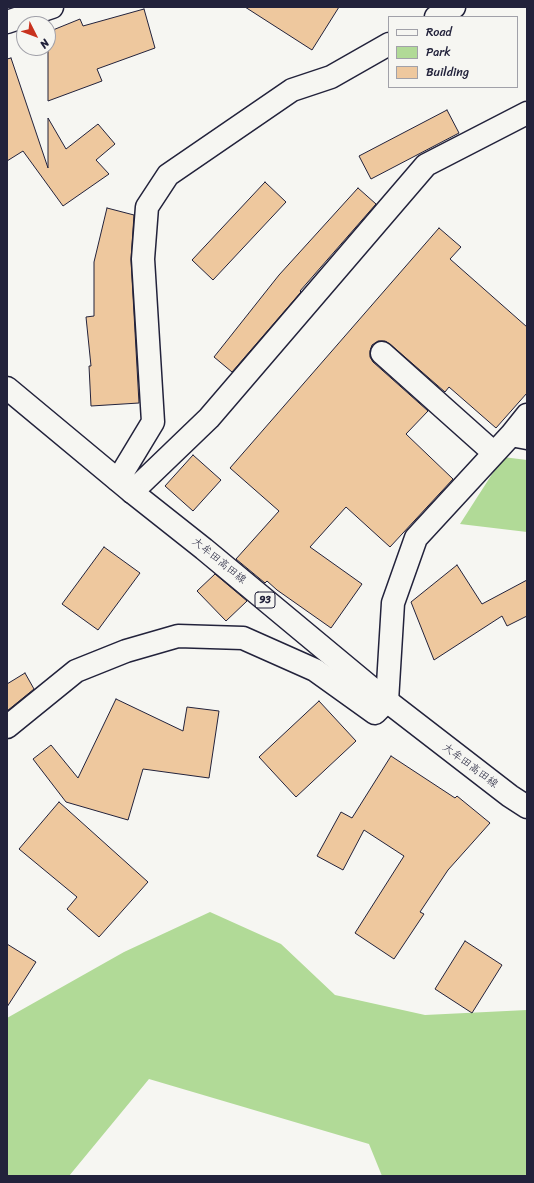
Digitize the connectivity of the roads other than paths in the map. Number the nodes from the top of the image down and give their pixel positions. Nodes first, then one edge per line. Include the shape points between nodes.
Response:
1 (52, 7) edge
2 (454, 7) edge
3 (438, 16) edge
4 (7, 22) edge
5 (388, 45) edge
6 (527, 113) edge
7 (382, 353) dead end
8 (7, 388) edge
9 (527, 415) edge
10 (519, 436) edge
11 (494, 453) junction
12 (125, 486) junction
13 (386, 702) junction
14 (7, 727) edge
15 (527, 807) edge

1 - 4 street
2 - 3 street
5 - 12 street via 331,77 292,90 168,175 147,207 143,259 154,422
6 - 12 street via 426,165 209,418
7 - 11 street
8 - 12 street, 大牟田高田線 / 93
9 - 10 street
10 - 11 street
11 - 13 street via 416,538 393,604
12 - 13 street, 大牟田高田線 / 93
13 - 14 street via 375,713 315,670 243,638 178,636 126,651 76,671
13 - 15 street, 大牟田高田線 / 93

